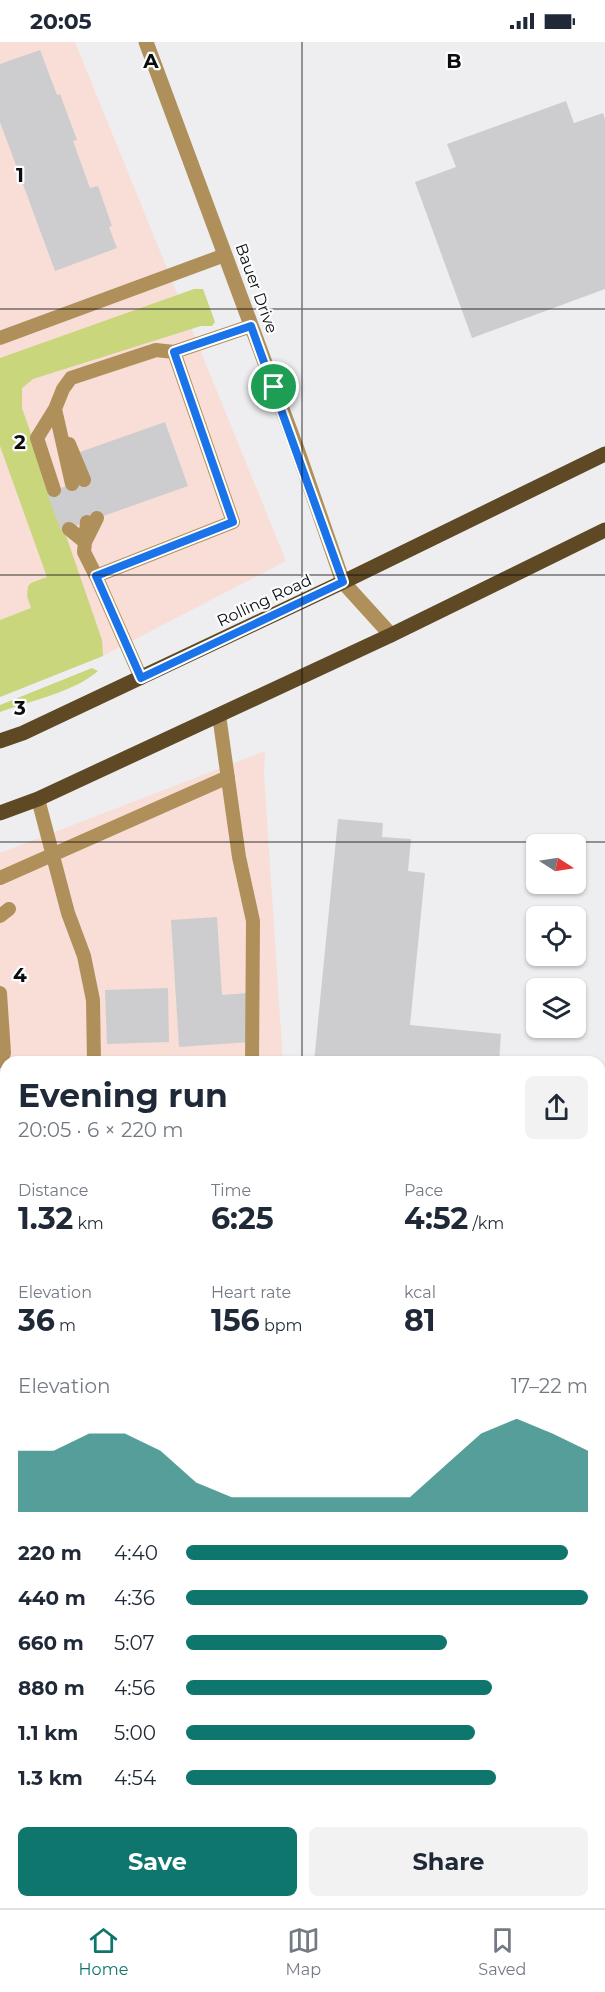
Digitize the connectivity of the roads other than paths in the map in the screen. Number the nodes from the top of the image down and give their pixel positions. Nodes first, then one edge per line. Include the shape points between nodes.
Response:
1 (146, 42) edge
2 (225, 255) junction
3 (251, 326) junction
4 (0, 338) edge
5 (174, 352) junction
6 (55, 409) junction
7 (605, 454) edge
8 (78, 482) dead end
9 (54, 490) dead end
10 (92, 520) dead end
11 (69, 529) dead end
12 (605, 530) edge
13 (85, 542) junction
14 (96, 576) junction
15 (343, 582) junction
16 (391, 635) junction
17 (141, 678) junction
18 (219, 715) junction
19 (0, 741) edge
20 (228, 777) junction
21 (38, 799) junction
22 (0, 813) edge
23 (53, 855) junction
24 (0, 878) edge
25 (0, 993) edge
26 (2, 1056) edge
27 (94, 1056) edge
28 (252, 1056) edge

1 - 2 street, Bauer Drive
2 - 3 street, Bauer Drive
2 - 4 lane
3 - 5 lane
3 - 15 street, Bauer Drive
5 - 6 lane via 156,350 71,378
5 - 14 lane via 233,522
6 - 8 lane
6 - 9 lane via 37,438
7 - 15 main road, Rolling Road
10 - 13 lane
11 - 13 lane
12 - 16 main road
13 - 14 lane via 84,552
14 - 17 lane
15 - 16 street, Bauer Drive
15 - 17 main road, Rolling Road
16 - 18 main road
17 - 19 main road, Rolling Road
18 - 20 lane
18 - 21 main road
20 - 23 lane
20 - 28 lane via 253,921
21 - 22 main road
21 - 23 lane
23 - 24 lane
23 - 27 lane via 84,956 93,1000
25 - 26 lane

